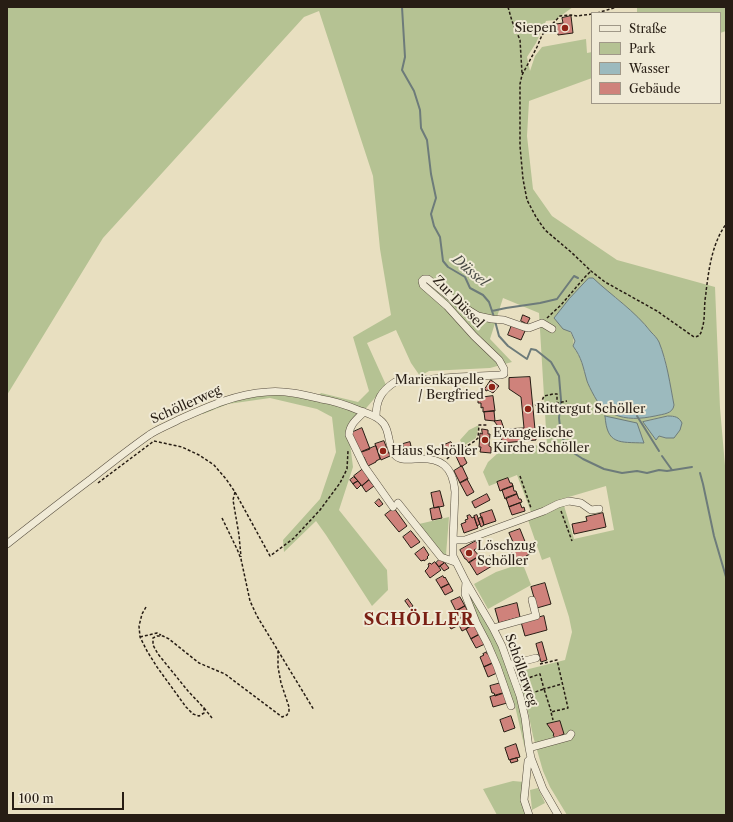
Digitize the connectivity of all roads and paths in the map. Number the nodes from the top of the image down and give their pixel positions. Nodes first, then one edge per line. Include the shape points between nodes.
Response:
1 (508, 7) edge
2 (617, 7) edge
3 (600, 12) edge
4 (591, 14) edge
5 (522, 75) junction
6 (726, 224) edge
7 (591, 272) junction
8 (542, 323) junction
9 (552, 329) dead end
10 (567, 401) dead end
11 (535, 406) dead end
12 (364, 412) junction
13 (376, 417) junction
14 (487, 426) dead end
15 (150, 434) junction
16 (349, 448) dead end
17 (444, 464) junction
18 (520, 476) dead end
19 (235, 492) junction
20 (558, 504) junction
21 (599, 509) dead end
22 (534, 515) junction
23 (222, 518) dead end
24 (453, 540) junction
25 (572, 541) dead end
26 (7, 544) edge
27 (241, 559) junction
28 (455, 562) junction
29 (466, 582) junction
30 (532, 600) dead end
31 (146, 607) dead end
32 (493, 628) junction
33 (163, 636) junction
34 (140, 637) junction
35 (278, 650) junction
36 (536, 658) joint
37 (509, 665) junction
38 (525, 679) dead end
39 (562, 684) junction
40 (544, 689) junction
41 (520, 696) junction
42 (511, 706) dead end
43 (204, 708) junction
44 (314, 710) dead end
45 (551, 712) junction
46 (212, 718) dead end
47 (553, 720) dead end
48 (571, 734) dead end
49 (529, 748) junction
50 (531, 758) junction
51 (529, 815) edge
52 (558, 815) edge

1 - 5 path via 520,40
2 - 3 path
4 - 5 path via 560,16 542,35
5 - 7 path via 520,146 523,180 528,200 545,230
6 - 7 path via 713,251 706,281 705,318 702,331 697,337
7 - 8 path
8 - 9 street
8 - 13 street, Zur Düssel via 529,328 504,320 478,316 427,278 423,279 423,285 448,306 499,360 504,374 395,382 381,395
10 - 11 path via 557,403 557,394 553,394 544,396 541,403
12 - 13 street, Schöllerweg
12 - 15 street, Schöllerweg via 334,401 268,392 236,396 219,402
12 - 28 street via 349,430 364,466 441,557
13 - 17 street via 384,425 393,452 398,457 430,459
14 - 17 path via 479,425 478,438 449,457
15 - 19 path via 154,441 182,447 214,465
15 - 26 street, Schöllerweg
16 - 19 path via 347,469 340,483 294,538 270,556
17 - 24 street, Schöllerweg via 450,472 456,492
18 - 22 path
19 - 27 path via 233,500
20 - 21 street via 569,501 581,503 591,510
20 - 22 street
20 - 25 path
22 - 24 street via 465,540
23 - 27 path
24 - 28 street, Schöllerweg
27 - 35 path via 250,601
28 - 29 street, Schöllerweg
29 - 32 street, Schöllerweg
29 - 42 street, Schöllerweg via 465,594 497,666
30 - 32 street via 536,616
31 - 34 path via 139,626
32 - 37 street, Schöllerweg
33 - 34 path via 157,633
33 - 35 path via 200,663 225,674 282,717 287,715 289,707 280,678
33 - 43 path via 153,638 153,645 158,654
34 - 43 path via 157,667 186,707 199,716 204,713
35 - 44 path
36 - 37 street
36 - 39 path via 540,664 557,660
37 - 41 street, Schöllerweg
38 - 40 path via 540,674
39 - 40 path
39 - 45 path via 568,708
40 - 41 path
40 - 45 path
41 - 49 street, Schöllerweg
43 - 46 path
45 - 47 path
48 - 49 street via 569,737
49 - 50 street, Schöllerweg
50 - 51 street via 528,761 524,800
50 - 52 street, Schöllerweg via 543,789

